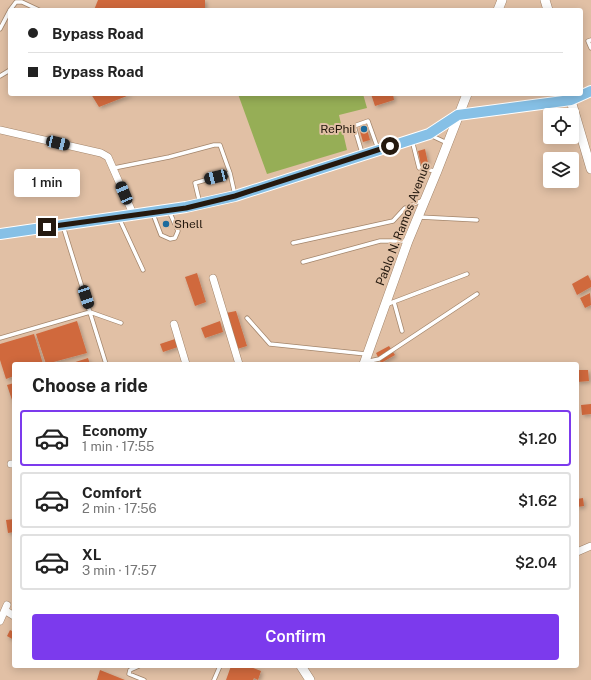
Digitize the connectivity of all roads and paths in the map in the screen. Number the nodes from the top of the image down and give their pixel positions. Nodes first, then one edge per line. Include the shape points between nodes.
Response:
1 (12, 8) edge
2 (35, 8) edge
3 (8, 14) edge
4 (0, 29) edge
5 (591, 40) edge
6 (591, 48) edge
7 (466, 96) edge
8 (570, 97) edge
9 (458, 115) junction
10 (0, 130) edge
11 (429, 134) junction
12 (412, 139) junction
13 (447, 143) junction
14 (378, 149) junction
15 (362, 154) junction
16 (114, 168) junction
17 (591, 169) edge
18 (437, 171) junction
19 (230, 173) junction
20 (235, 196) junction
21 (426, 199) junction
22 (200, 204) junction
23 (169, 210) junction
24 (152, 213) junction
25 (134, 216) junction
26 (418, 217) junction
27 (118, 218) junction
28 (477, 220) dead end
29 (63, 224) junction
30 (0, 234) edge
31 (408, 241) junction
32 (293, 244) dead end
33 (303, 262) dead end
34 (143, 270) dead end
35 (467, 274) dead end
36 (213, 278) dead end
37 (477, 294) dead end
38 (394, 302) junction
39 (385, 305) junction
40 (90, 312) junction
41 (247, 318) dead end
42 (121, 323) dead end
43 (174, 324) dead end
44 (402, 331) dead end
45 (0, 338) edge
46 (363, 361) edge
47 (105, 362) edge
48 (185, 362) edge
49 (238, 362) edge
50 (591, 546) edge
51 (579, 551) edge
52 (12, 614) edge
53 (0, 621) edge
54 (134, 668) edge
55 (219, 668) edge
56 (302, 668) edge
57 (144, 680) edge
58 (214, 680) edge
59 (310, 680) edge

1 - 2 lane via 16,2 22,2
3 - 4 lane
5 - 6 lane via 588,41
7 - 9 street, Pablo N. Ramos Avenue
8 - 9 main road
8 - 17 street
9 - 11 main road
9 - 13 street, Pablo N. Ramos Avenue
10 - 16 street via 101,153 108,157
11 - 12 main road
11 - 13 lane
12 - 14 main road
12 - 18 lane via 419,168
13 - 18 street, Pablo N. Ramos Avenue
14 - 15 main road
14 - 15 lane via 368,121 354,126
15 - 20 main road
16 - 19 lane via 220,145
16 - 25 street
18 - 21 street, Pablo N. Ramos Avenue
19 - 20 lane
19 - 22 lane via 195,182
20 - 22 main road
21 - 26 street, Pablo N. Ramos Avenue
21 - 32 lane via 405,208 393,221
22 - 23 main road
23 - 24 main road
23 - 24 lane via 178,231 175,238 170,239 161,235
24 - 25 main road
25 - 27 main road
26 - 28 lane
26 - 31 street, Pablo N. Ramos Avenue
27 - 29 main road
27 - 34 lane
29 - 30 main road
29 - 40 lane
31 - 33 lane via 380,241
31 - 39 street, Pablo N. Ramos Avenue
35 - 38 lane
36 - 49 street
37 - 46 lane via 379,359
38 - 39 lane
38 - 44 lane
39 - 46 street, Pablo N. Ramos Avenue
40 - 42 lane
40 - 45 lane
40 - 47 lane
41 - 46 lane via 270,344
43 - 48 street
50 - 51 street
52 - 53 street via 7,608
54 - 57 lane via 129,674
55 - 58 lane
56 - 59 street

